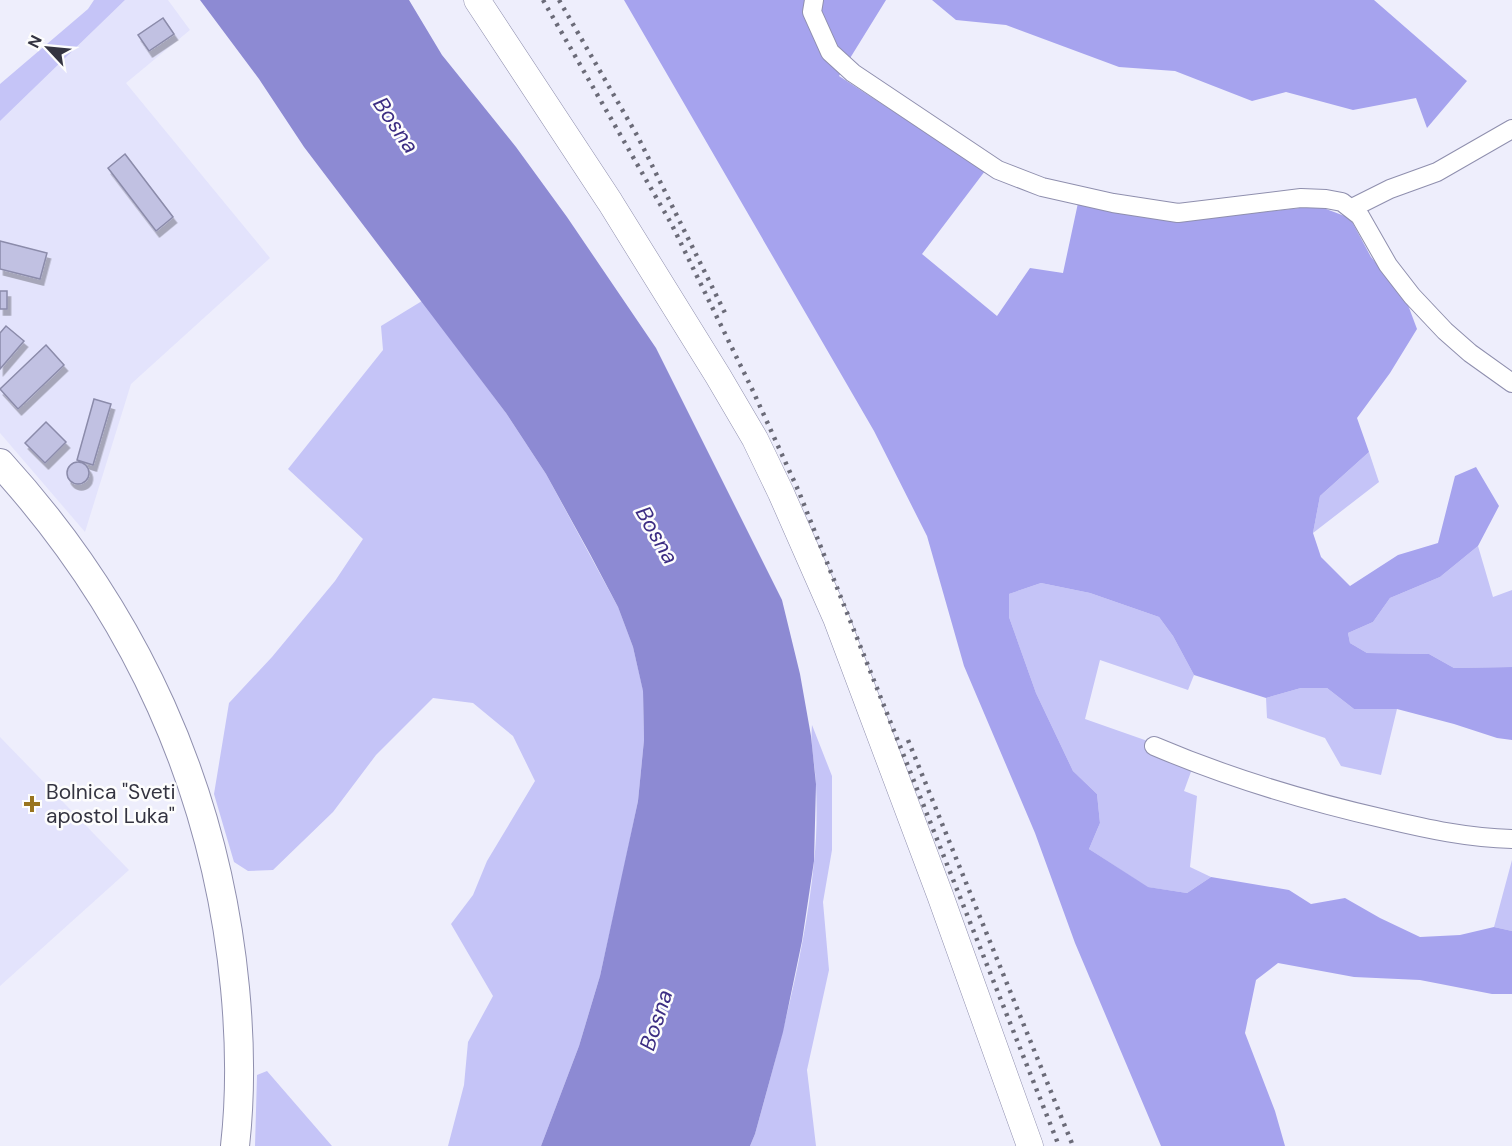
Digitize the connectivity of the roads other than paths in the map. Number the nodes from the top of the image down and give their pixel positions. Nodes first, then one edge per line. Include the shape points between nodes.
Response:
1 (477, 0) edge
2 (814, 0) edge
3 (1512, 129) edge
4 (1352, 208) junction
5 (1512, 383) edge
6 (0, 463) edge
7 (1154, 746) dead end
8 (1512, 839) edge
9 (235, 1146) edge
10 (1030, 1146) edge

1 - 10 main road via 610,202 755,439 836,618
2 - 4 street via 812,12 830,52 853,73 1009,175 1113,204 1178,213 1301,198 1342,202
3 - 4 street via 1437,172
4 - 5 street via 1412,296 1470,353
6 - 9 main road via 86,570 136,653 198,799 219,877 231,951 240,1040
7 - 8 street via 1238,779 1342,809 1461,835

